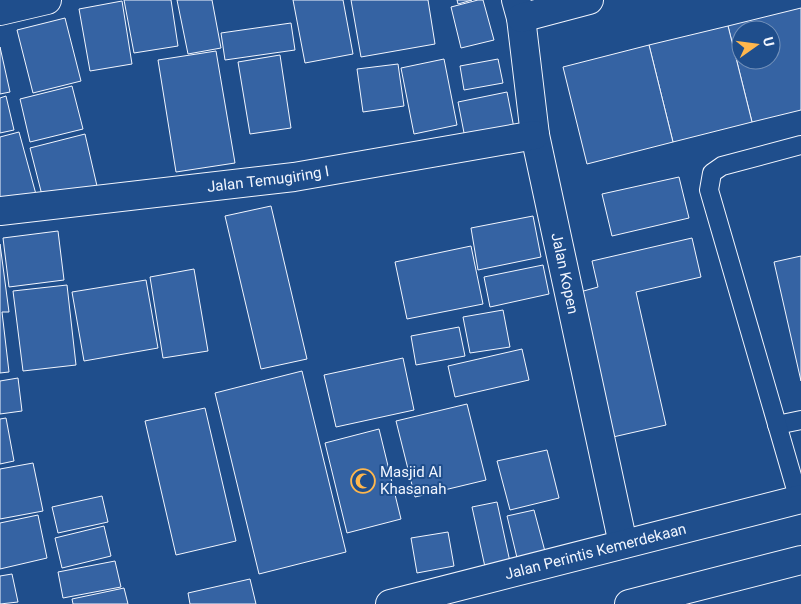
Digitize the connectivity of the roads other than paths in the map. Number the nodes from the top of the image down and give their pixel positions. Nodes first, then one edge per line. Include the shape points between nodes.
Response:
1 (47, 0) edge
2 (589, 0) edge
3 (519, 9) edge
4 (0, 11) edge
5 (535, 135) junction
6 (801, 145) edge
7 (0, 211) edge
8 (801, 420) edge
9 (777, 426) junction
10 (800, 502) edge
11 (623, 544) junction
12 (801, 560) edge
13 (390, 604) edge
14 (629, 604) edge

1 - 4 main road
2 - 3 main road
3 - 5 main road, Jalan Kopen
5 - 7 main road, Jalan Temugiring I via 294,177
5 - 11 main road, Jalan Kopen
6 - 9 lane via 722,166 712,174 709,190
8 - 9 lane
9 - 10 lane
10 - 11 main road, Jalan Perintis Kemerdekaan
11 - 13 main road, Jalan Perintis Kemerdekaan
12 - 14 main road

